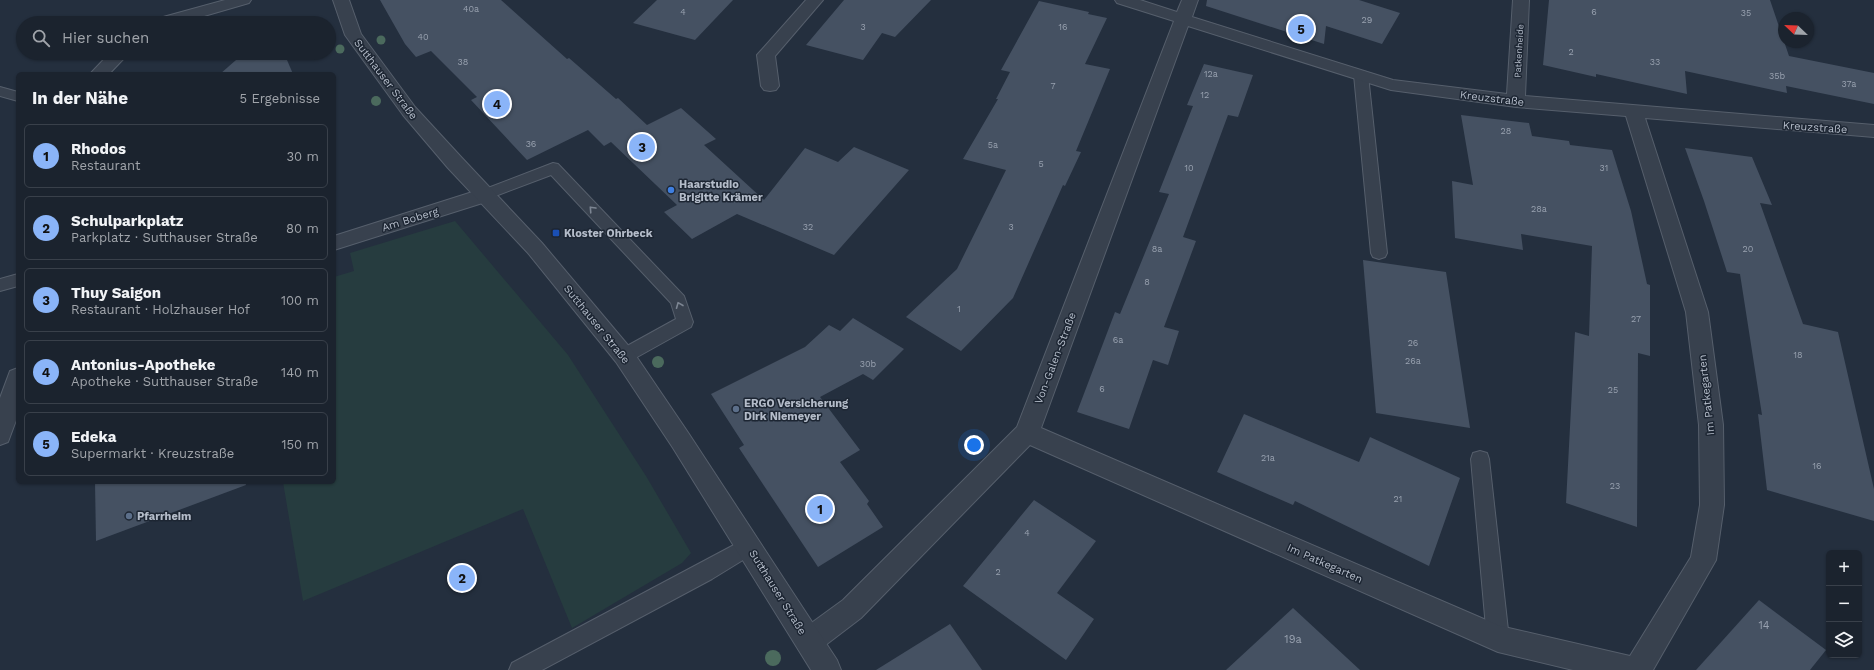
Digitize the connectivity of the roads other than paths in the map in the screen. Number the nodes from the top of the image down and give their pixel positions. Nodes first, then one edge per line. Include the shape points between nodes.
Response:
1 (243, 0) edge
2 (341, 0) edge
3 (815, 0) edge
4 (1123, 0) edge
5 (1521, 0) edge
6 (1186, 10) edge
7 (187, 16) edge
8 (113, 60) edge
9 (101, 72) edge
10 (1361, 75) junction
11 (770, 86) dead end
12 (0, 91) edge
13 (16, 97) edge
14 (1516, 101) junction
15 (1634, 112) junction
16 (1874, 131) edge
17 (485, 195) junction
18 (336, 242) edge
19 (1379, 253) dead end
20 (16, 281) edge
21 (0, 286) edge
22 (624, 356) junction
23 (16, 383) edge
24 (1027, 433) junction
25 (0, 435) edge
26 (1480, 460) dead end
27 (749, 546) junction
28 (1498, 639) junction
29 (809, 641) junction
30 (520, 670) edge
31 (827, 670) edge
32 (1631, 670) edge
33 (1637, 670) edge

1 - 7 street
2 - 17 street, Sutthauser Straße via 353,34 409,111
3 - 11 street via 766,55
4 - 6 street, Kreuzstraße
5 - 14 street, Patkenheide
6 - 10 street, Kreuzstraße
6 - 24 street, Von-Galen-Straße
8 - 9 street
10 - 14 street, Kreuzstraße via 1392,85
10 - 19 lane
12 - 13 lane
14 - 15 street, Kreuzstraße
15 - 16 street, Kreuzstraße
15 - 33 street, Im Patkegarten via 1697,312 1711,425 1712,504 1703,560
17 - 18 street, Am Boberg
17 - 22 street, Sutthauser Straße via 535,248
22 -> 17 lane via 685,322 678,300 553,168
20 - 21 lane
22 - 27 street, Sutthauser Straße
23 - 25 street
24 - 28 street, Im Patkegarten
24 - 29 street, Von-Galen-Straße via 852,609
26 - 28 lane
27 - 29 street, Sutthauser Straße
27 - 30 lane
28 - 32 street, Im Patkegarten
29 - 31 street, Sutthauser Straße

